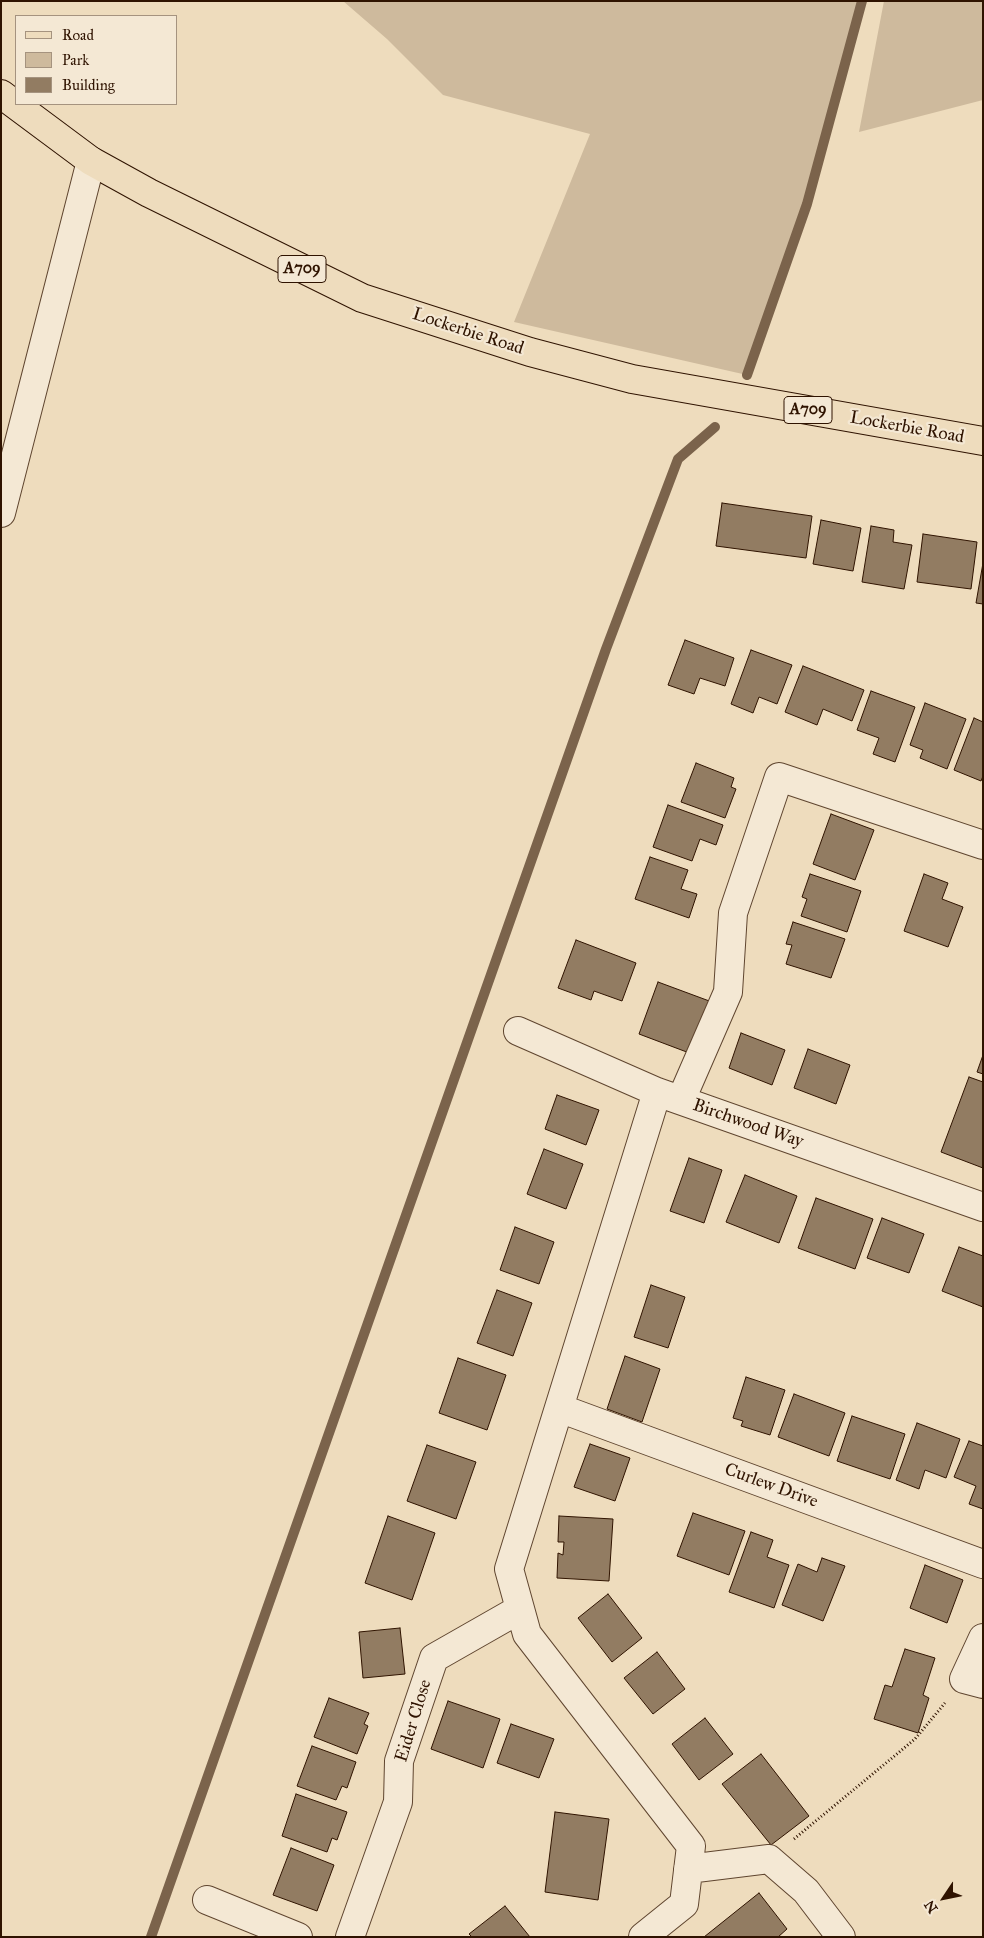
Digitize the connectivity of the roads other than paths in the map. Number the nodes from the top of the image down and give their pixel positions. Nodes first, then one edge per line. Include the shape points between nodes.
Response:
1 (1, 94) edge
2 (15, 105) edge
3 (16, 105) edge
4 (91, 162) junction
5 (983, 441) edge
6 (1, 513) edge
7 (983, 844) edge
8 (518, 1031) dead end
9 (669, 1096) junction
10 (983, 1207) edge
11 (559, 1408) junction
12 (983, 1564) edge
13 (520, 1609) junction
14 (983, 1638) edge
15 (974, 1681) edge
16 (688, 1869) junction
17 (207, 1900) dead end
18 (298, 1937) edge
19 (350, 1937) edge
20 (643, 1937) edge
21 (841, 1937) edge

1 - 2 main road, Lockerbie Road / A709
3 - 4 main road, Lockerbie Road / A709
4 - 5 main road, Lockerbie Road / A709 via 362,298 530,352 632,380
4 - 6 street
7 - 9 street via 779,777 733,913 728,992
8 - 9 street, Birchwood Way
9 - 10 street, Birchwood Way
9 - 11 street
11 - 12 street, Curlew Drive
11 - 13 street via 509,1569
13 - 16 street via 528,1634 692,1846
13 - 19 street, Eider Close via 434,1658 399,1761 398,1802
14 - 15 street
16 - 20 street via 684,1904
16 - 21 street via 769,1859 806,1892
17 - 18 street

